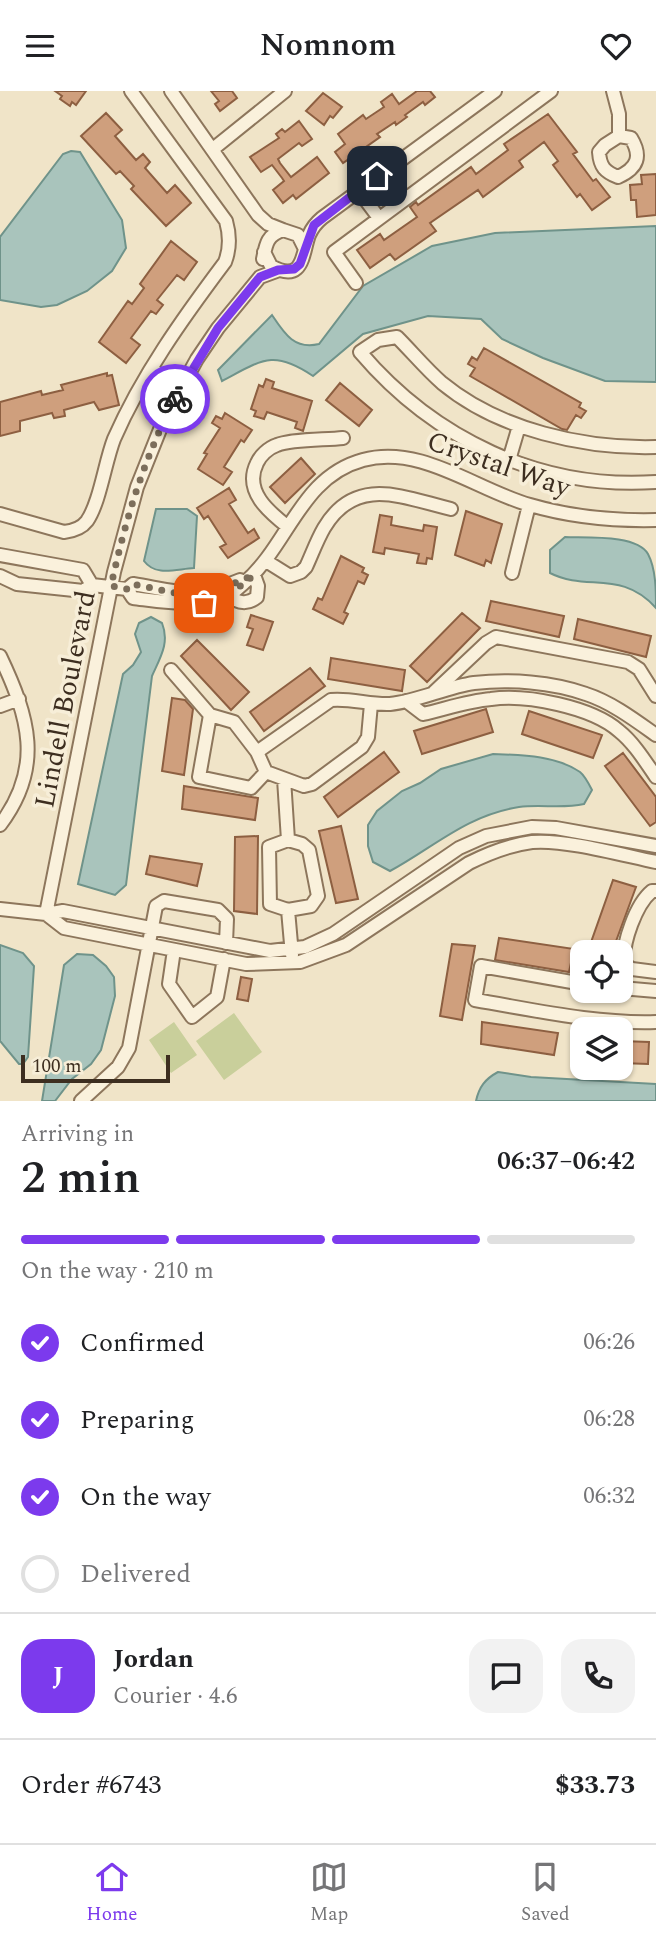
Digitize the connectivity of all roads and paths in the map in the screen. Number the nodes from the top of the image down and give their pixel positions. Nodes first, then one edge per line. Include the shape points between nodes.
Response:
1 (131, 91) edge
2 (171, 91) edge
3 (285, 91) edge
4 (495, 91) edge
5 (551, 91) edge
6 (613, 91) edge
7 (618, 136) dead end
8 (213, 149) junction
9 (358, 190) junction
10 (258, 215) junction
11 (379, 218) junction
12 (314, 225) junction
13 (287, 231) junction
14 (265, 248) junction
15 (305, 249) junction
16 (278, 270) junction
17 (260, 277) junction
18 (356, 283) dead end
19 (151, 369) junction
20 (181, 387) junction
21 (519, 426) junction
22 (343, 438) dead end
23 (656, 447) edge
24 (509, 460) junction
25 (656, 482) edge
26 (529, 505) junction
27 (451, 509) dead end
28 (0, 514) edge
29 (656, 520) edge
30 (288, 527) junction
31 (2, 556) edge
32 (266, 561) junction
33 (512, 572) dead end
34 (254, 575) junction
35 (0, 578) edge
36 (92, 585) junction
37 (111, 586) junction
38 (127, 589) junction
39 (228, 596) junction
40 (0, 656) edge
41 (172, 670) dead end
42 (432, 694) junction
43 (656, 696) edge
44 (19, 699) junction
45 (406, 701) junction
46 (371, 704) junction
47 (0, 706) edge
48 (210, 715) junction
49 (656, 735) edge
50 (257, 752) junction
51 (266, 772) junction
52 (656, 777) edge
53 (284, 779) junction
54 (0, 825) edge
55 (288, 840) junction
56 (656, 846) edge
57 (656, 862) edge
58 (656, 891) edge
59 (0, 909) edge
60 (288, 910) junction
61 (366, 911) junction
62 (46, 914) junction
63 (375, 926) junction
64 (153, 929) junction
65 (226, 943) junction
66 (150, 945) junction
67 (174, 950) junction
68 (292, 955) junction
69 (224, 959) junction
70 (656, 971) edge
71 (570, 982) edge
72 (633, 989) edge
73 (655, 991) edge
74 (656, 1022) edge
75 (82, 1101) edge

1 - 19 street via 226,221 229,232 225,262
2 - 8 street
3 - 8 street
4 - 9 street
5 - 11 street
6 - 7 street
8 - 10 street
9 - 11 street
9 - 12 street
10 - 13 street
10 - 14 street
11 - 18 street via 334,251
12 - 13 street
12 - 15 street
13 - 14 street via 275,232
13 - 15 street via 298,235
14 - 16 street via 271,266
14 - 17 street
15 - 16 street via 300,264
16 - 17 street, Lindell Boulevard
17 - 20 street, Lindell Boulevard via 218,328
19 - 20 street
19 - 28 street via 114,440 90,515 80,528 64,532
20 - 37 street, Lindell Boulevard via 137,487
21 - 23 street via 586,442
21 - 24 street
21 - 24 street via 443,384 397,337 378,340 360,352 381,377 439,424
22 - 30 street via 276,445 259,459 255,490 267,510
24 - 25 street via 584,480
26 - 29 street, Crystal Way via 591,517
26 - 30 street, Crystal Way via 425,463 379,457 325,478
26 - 33 street
27 - 32 street via 369,493 334,516 301,572 290,576
30 - 32 street, Crystal Way
31 - 35 street
31 - 36 street via 83,570
32 - 34 street, Crystal Way
34 - 38 street, Crystal Way via 201,593 132,584
34 - 39 street, Crystal Way
34 - 39 street, Crystal Way via 257,597 239,603
35 - 36 street, Crystal Way via 83,591
36 - 37 street, Crystal Way
37 - 38 street, Crystal Way
37 - 62 street, Lindell Boulevard
38 - 39 street, Crystal Way via 133,598 150,600 204,603
40 - 44 street
41 - 48 street
42 - 43 street via 496,637 628,661 639,669
42 - 45 street
42 - 49 street via 473,683 559,687 587,694
44 - 47 street
44 - 54 street via 28,754 25,776 13,808
45 - 46 street
45 - 52 street via 423,714 491,698 516,698 587,712 621,732
46 - 50 street via 331,700
46 - 53 street via 368,737 362,747 312,784
48 - 50 street via 234,722
48 - 51 street via 199,777 251,788
50 - 51 street
51 - 53 street
53 - 55 street
55 - 60 street via 269,847 270,904
55 - 60 street via 302,843 309,851 318,896 312,906
56 - 61 street via 556,828 510,830 459,848
57 - 63 street via 533,842 469,863 412,902 401,918 387,927
58 - 70 street via 643,898 623,950 624,964
59 - 62 street
60 - 68 street
61 - 63 street
61 - 68 street
62 - 64 street via 63,911
62 - 66 street via 64,928
63 - 68 street via 346,946 320,956
64 - 65 street
64 - 65 street via 156,906 164,901 218,910 227,919
64 - 66 street
65 - 68 street
66 - 67 street
66 - 75 street via 129,1048 118,1067
67 - 69 street
67 - 69 street via 169,984 192,1017 217,997
68 - 69 street via 246,964
70 - 73 street
71 - 74 street via 481,966 475,1000 598,1020
72 - 73 street

